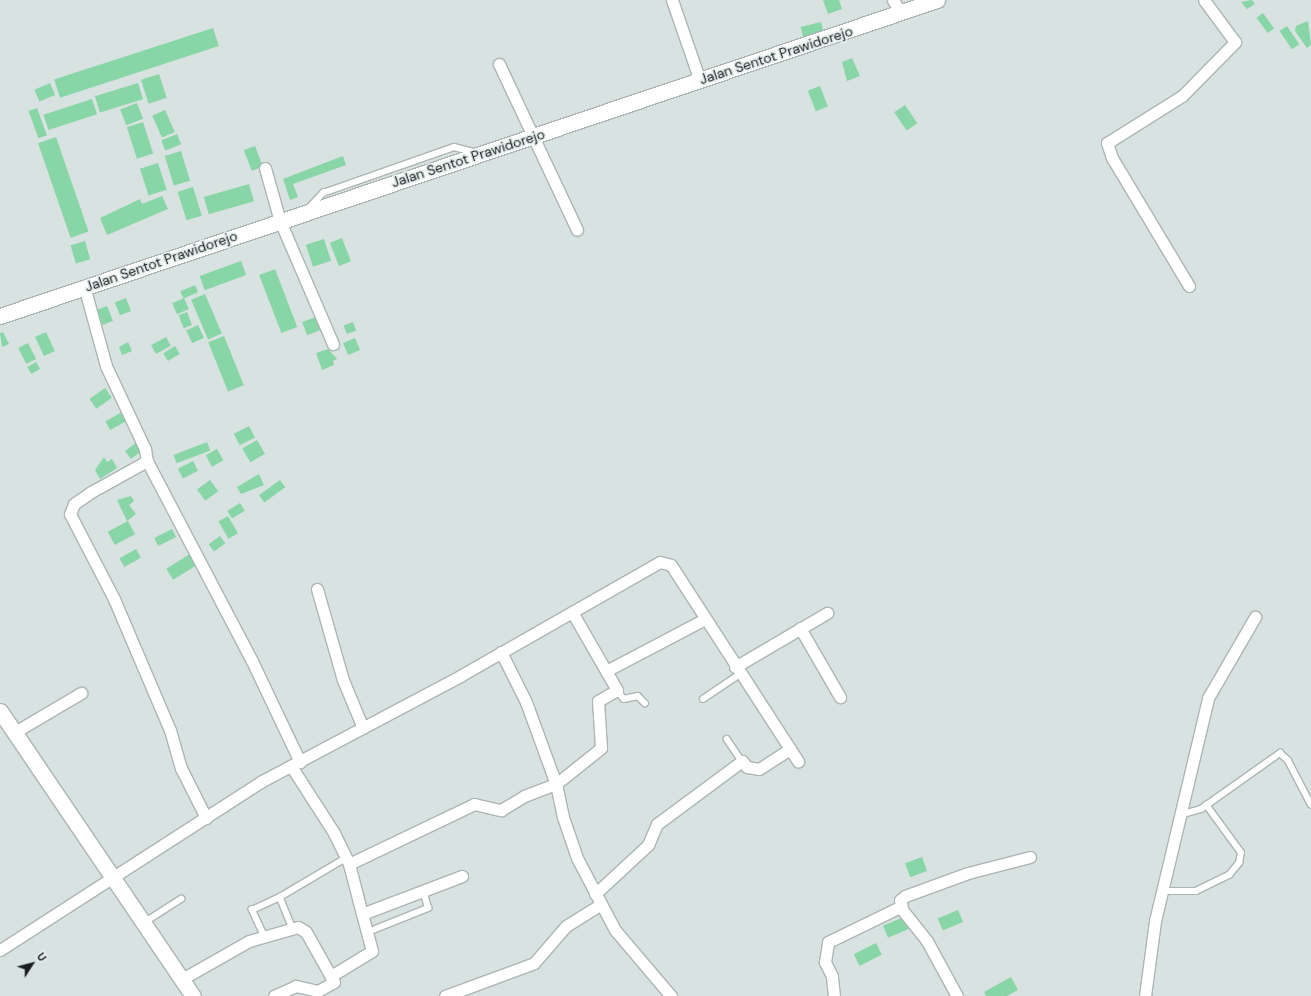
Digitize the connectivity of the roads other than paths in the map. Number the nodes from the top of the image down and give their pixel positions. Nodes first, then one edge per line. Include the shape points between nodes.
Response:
1 (672, 0) edge
2 (893, 0) edge
3 (937, 0) edge
4 (1204, 0) edge
5 (901, 13) junction
6 (500, 64) dead end
7 (700, 80) junction
8 (533, 137) junction
9 (265, 168) dead end
10 (280, 221) junction
11 (577, 230) dead end
12 (84, 286) junction
13 (1189, 286) dead end
14 (0, 316) edge
15 (333, 344) dead end
16 (147, 461) junction
17 (317, 589) dead end
18 (572, 612) junction
19 (827, 613) dead end
20 (1255, 617) dead end
21 (705, 619) junction
22 (800, 628) junction
23 (500, 652) junction
24 (606, 671) junction
25 (737, 671) junction
26 (617, 690) junction
27 (81, 693) dead end
28 (840, 697) dead end
29 (703, 698) dead end
30 (645, 703) dead end
31 (0, 711) edge
32 (363, 728) junction
33 (15, 732) junction
34 (727, 740) dead end
35 (790, 749) junction
36 (742, 761) junction
37 (798, 761) dead end
38 (295, 764) junction
39 (556, 784) junction
40 (1311, 804) edge
41 (1206, 805) junction
42 (1180, 815) junction
43 (206, 818) junction
44 (1030, 857) dead end
45 (347, 861) junction
46 (462, 876) dead end
47 (115, 878) junction
48 (424, 891) junction
49 (1162, 891) junction
50 (595, 894) junction
51 (280, 897) junction
52 (181, 899) dead end
53 (600, 905) junction
54 (902, 907) junction
55 (362, 914) junction
56 (144, 922) junction
57 (292, 927) junction
58 (368, 932) junction
59 (264, 936) junction
60 (0, 950) edge
61 (331, 976) junction
62 (182, 979) junction
63 (193, 996) edge
64 (274, 996) edge
65 (445, 996) edge
66 (671, 996) edge
67 (834, 996) edge
68 (957, 996) edge
69 (1144, 996) edge

1 - 7 street
2 - 5 street
3 - 5 main road, Jalan Sentot Prawidorejo
4 - 13 street via 1235,42 1182,96 1108,143 1112,158
5 - 7 main road, Jalan Sentot Prawidorejo
6 - 8 street
7 - 8 main road, Jalan Sentot Prawidorejo
8 - 10 main road, Jalan Sentot Prawidorejo
8 - 11 street
9 - 10 street
10 - 12 main road, Jalan Sentot Prawidorejo
10 - 15 street
12 - 14 main road, Jalan Sentot Prawidorejo
12 - 16 street via 106,366 145,449
16 - 38 street via 252,661
16 - 43 street via 91,492 74,504 70,514 114,599 170,730 181,768
17 - 32 street via 343,680
18 - 21 street via 664,561 671,565
18 - 23 street
18 - 24 street
19 - 22 street
20 - 42 street via 1208,698
21 - 24 street
21 - 25 street
22 - 25 street
22 - 28 street
23 - 32 street
23 - 39 street via 526,702
24 - 26 street
25 - 29 lane
25 - 35 street
26 - 30 lane via 624,698 638,696
26 - 39 street via 598,701 601,748
27 - 33 street
31 - 33 main road
32 - 38 street
33 - 47 main road
34 - 36 lane
35 - 36 street via 759,769 748,767
35 - 37 street
36 - 50 street via 658,824 648,845
38 - 43 street
38 - 45 street
39 - 45 street via 524,796 501,810 474,804
39 - 50 street via 577,858
40 - 41 lane via 1288,760 1280,753
41 - 42 lane
41 - 49 lane via 1241,853 1239,863 1229,875 1196,891
42 - 49 street
43 - 47 street
44 - 54 street via 968,873 905,896 900,900
45 - 51 lane
45 - 55 street
46 - 48 street
47 - 56 main road
47 - 60 street
48 - 55 street
48 - 58 lane via 428,908
49 - 69 street
50 - 53 street
51 - 57 lane
51 - 59 lane via 252,910
52 - 56 lane
53 - 65 street via 566,926 534,963
53 - 66 street via 634,956
54 - 67 street via 828,942 825,962 832,976
54 - 68 street via 927,941
55 - 58 street
56 - 62 main road
57 - 59 street
57 - 61 street via 306,932
58 - 61 street via 372,946 370,954
59 - 62 street
61 - 64 street via 334,982 326,989 318,991 296,986
62 - 63 main road

